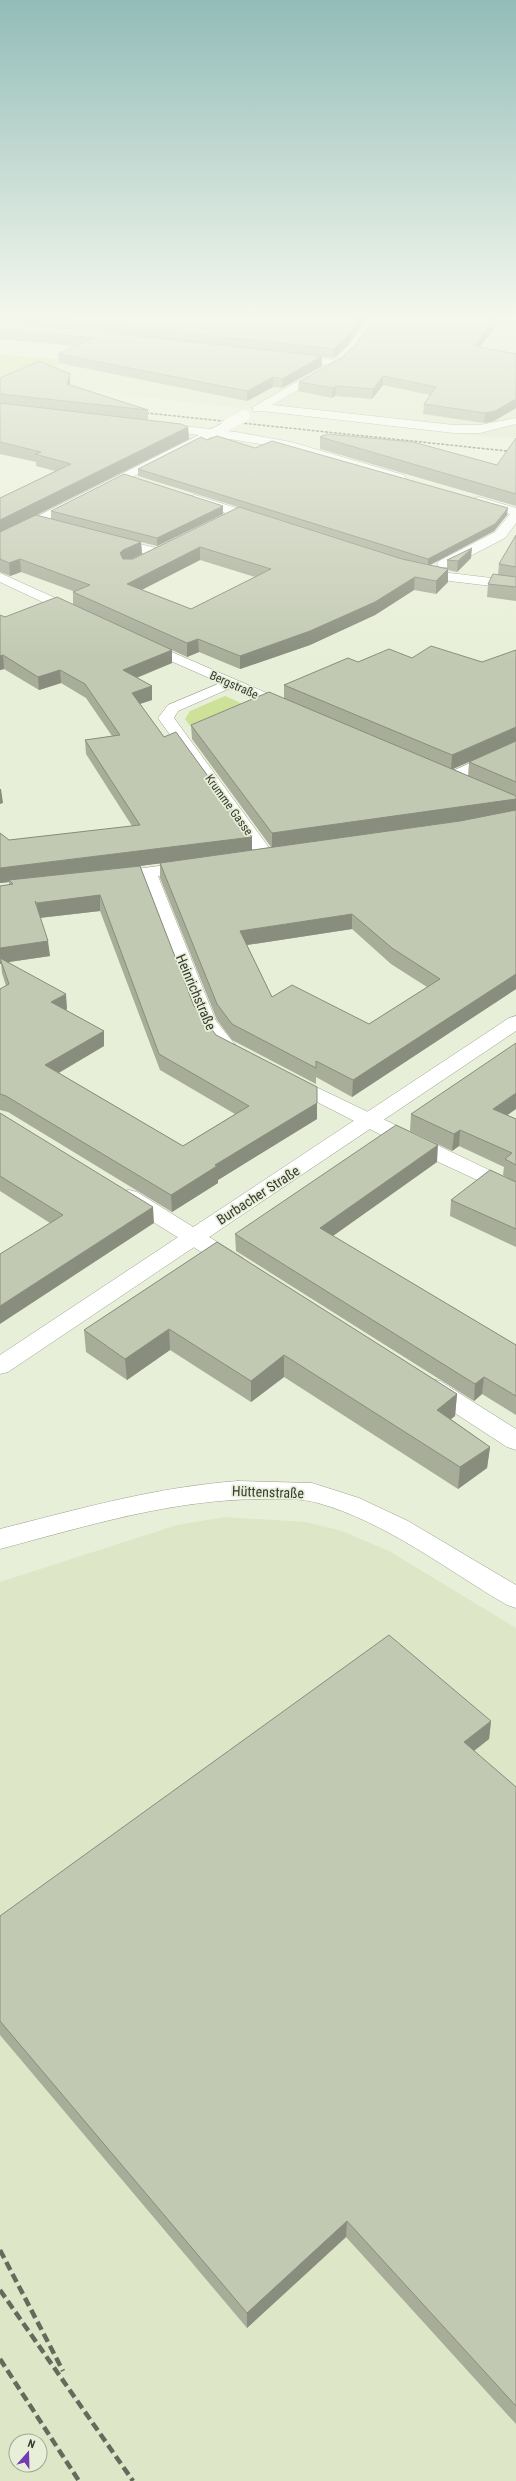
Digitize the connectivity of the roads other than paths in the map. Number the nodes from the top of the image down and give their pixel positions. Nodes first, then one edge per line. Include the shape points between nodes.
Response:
1 (191, 431) edge
2 (216, 431) edge
3 (212, 433) junction
4 (125, 477) junction
5 (140, 481) edge
6 (416, 483) edge
7 (186, 496) edge
8 (469, 498) edge
9 (239, 513) junction
10 (516, 513) edge
11 (39, 522) junction
12 (219, 523) edge
13 (275, 525) edge
14 (56, 526) edge
15 (100, 538) edge
16 (0, 540) edge
17 (172, 546) edge
18 (159, 553) junction
19 (141, 561) edge
20 (407, 567) edge
21 (430, 572) junction
22 (0, 577) edge
23 (516, 585) edge
24 (90, 619) edge
25 (133, 639) edge
26 (230, 683) junction
27 (300, 713) edge
28 (516, 747) edge
29 (472, 785) edge
30 (266, 856) edge
31 (203, 865) edge
32 (148, 873) junction
33 (94, 879) edge
34 (516, 1022) edge
35 (241, 1055) edge
36 (274, 1072) edge
37 (369, 1120) junction
38 (114, 1188) edge
39 (516, 1191) edge
40 (194, 1237) junction
41 (252, 1273) edge
42 (0, 1366) edge
43 (417, 1378) edge
44 (516, 1441) edge
45 (0, 1539) edge
46 (516, 1598) edge

1 - 3 street
2 - 3 street, bridge
3 - 4 street
3 - 6 street via 291,446
4 - 5 street
4 - 11 street
7 - 9 street
8 - 10 street
9 - 12 street
9 - 13 street
10 - 21 street via 500,535
11 - 14 street
11 - 16 street
15 - 18 street
17 - 18 street
18 - 19 street
20 - 21 street
21 - 23 street
22 - 24 street
25 - 26 street, Bergstraße
26 - 27 street, Bergstraße
26 - 30 street, Krumme Gasse via 173,708 166,718
28 - 29 street via 446,774
31 - 32 street
32 - 33 street
32 - 35 street, Heinrichstraße via 206,1021 224,1045
34 - 37 street, Burbacher Straße
36 - 37 street
37 - 39 street
37 - 40 street, Burbacher Straße
38 - 40 street
40 - 41 street
40 - 42 street, Burbacher Straße
43 - 44 street
45 - 46 street, Hüttenstraße via 169,1497 207,1491 246,1489 323,1495 384,1520

